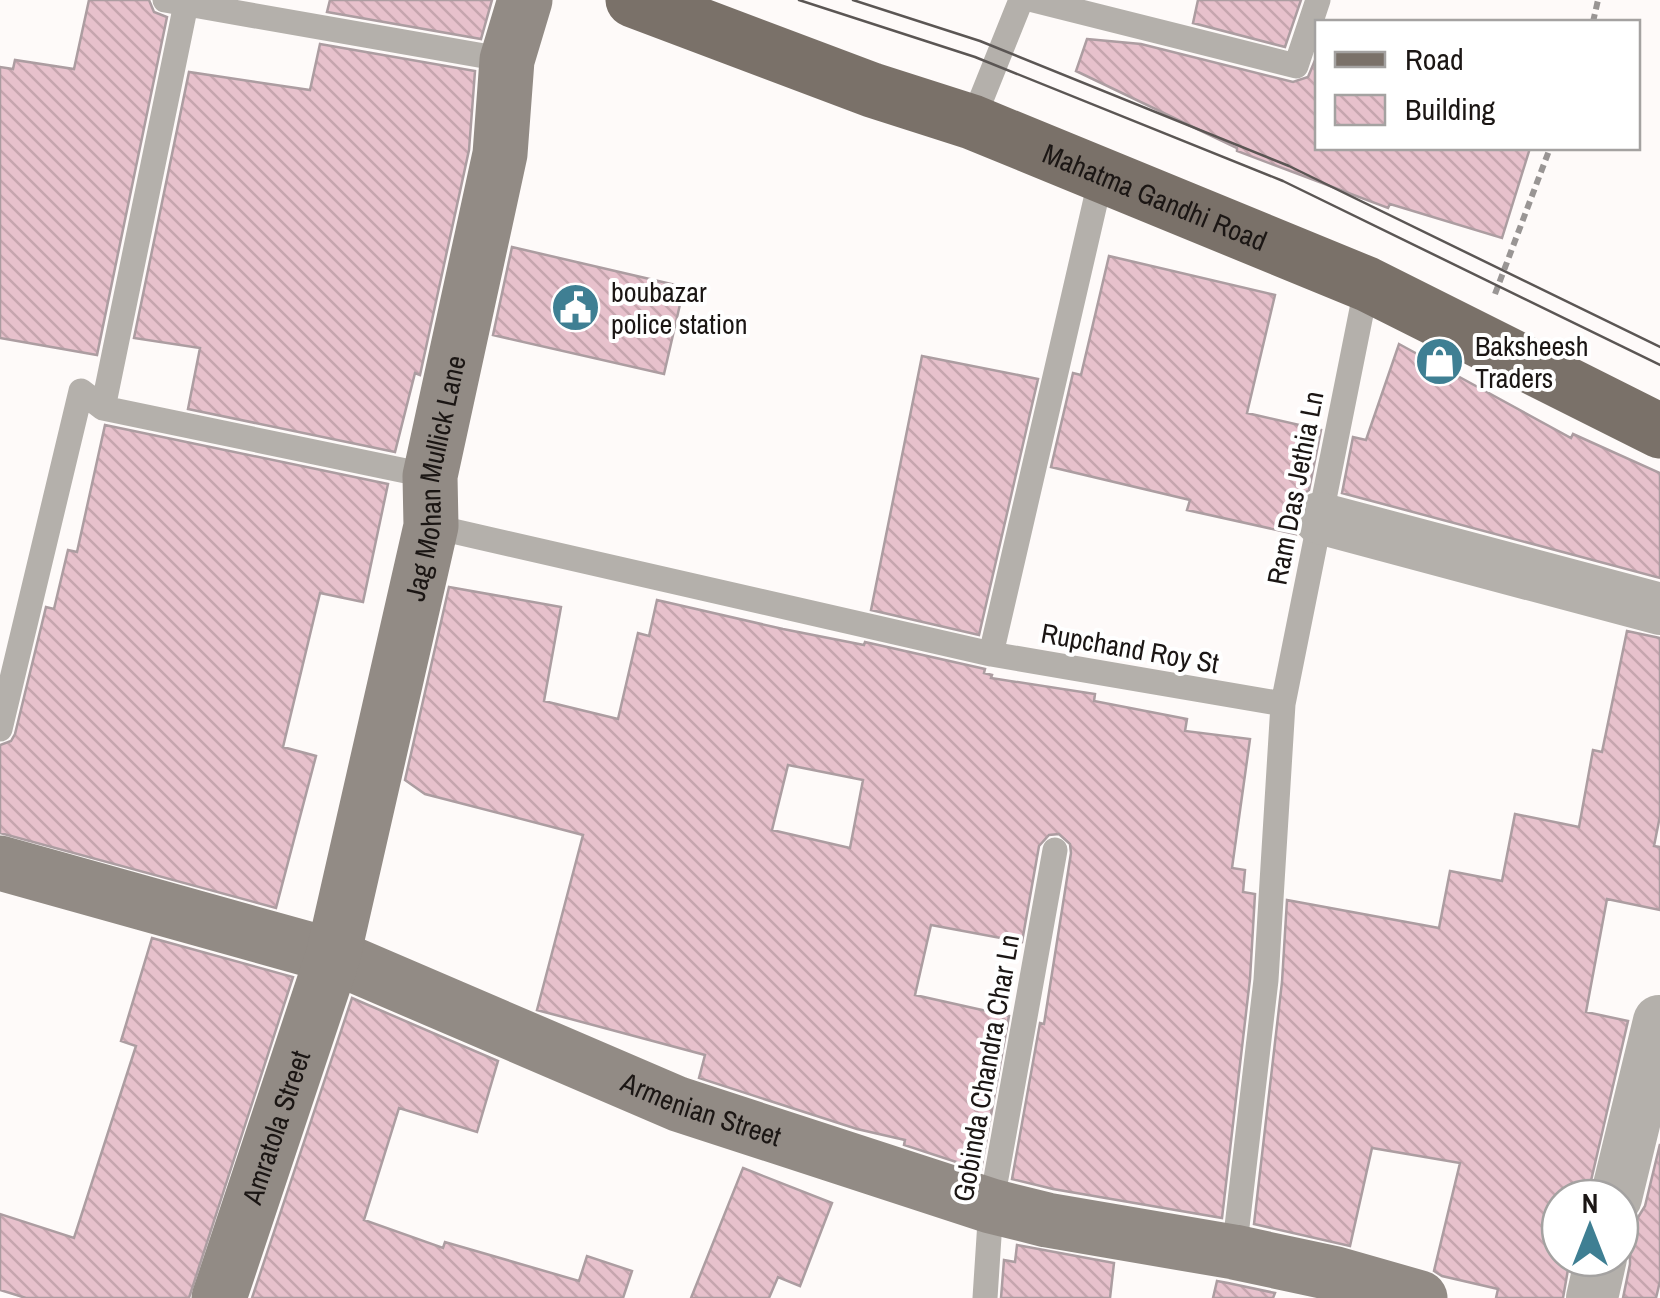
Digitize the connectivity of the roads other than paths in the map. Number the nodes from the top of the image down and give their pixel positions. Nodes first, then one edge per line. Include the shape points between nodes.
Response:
1 (525, 0) edge
2 (633, 0) edge
3 (1020, 0) edge
4 (1033, 0) edge
5 (1318, 0) edge
6 (175, 2) edge
7 (507, 60) junction
8 (972, 122) junction
9 (1102, 173) junction
10 (1368, 284) junction
11 (103, 408) junction
12 (1660, 431) edge
13 (431, 501) junction
14 (1319, 518) junction
15 (1660, 609) edge
16 (991, 654) junction
17 (1283, 704) junction
18 (0, 729) edge
19 (1055, 850) dead end
20 (0, 863) edge
21 (332, 956) junction
22 (1659, 1021) edge
23 (1621, 1178) edge
24 (990, 1206) junction
25 (1234, 1252) junction
26 (219, 1298) edge
27 (985, 1298) edge
28 (1420, 1298) edge

1 - 7 street, Jag Mohan Mullick Lane
2 - 8 main road, Mahatma Gandhi Road
3 - 8 lane
4 - 5 lane via 1296,66
6 - 7 lane
6 - 11 lane
7 - 13 street, Jag Mohan Mullick Lane via 500,154
8 - 9 main road, Mahatma Gandhi Road
9 - 10 main road, Mahatma Gandhi Road
9 - 16 lane
10 - 12 main road, Mahatma Gandhi Road
10 - 14 lane, Ram Das Jethia Ln
11 - 13 lane, Rupchand Roy St
11 - 18 lane via 81,392
13 - 16 lane, Rupchand Roy St
13 - 21 street, Jag Mohan Mullick Lane
14 - 15 street
14 - 17 lane, Ram Das Jethia Ln
16 - 17 lane, Rupchand Roy St
17 - 25 lane via 1266,980
19 - 24 lane, Gobinda Chandra Char Ln
20 - 21 street, Armenian Street
21 - 24 street, Armenian Street via 678,1104
21 - 26 street, Amratola Street
22 - 23 street
24 - 25 street, Armenian Street
24 - 27 lane, Gobinda Chandra Char Ln
25 - 28 street, Armenian Street

